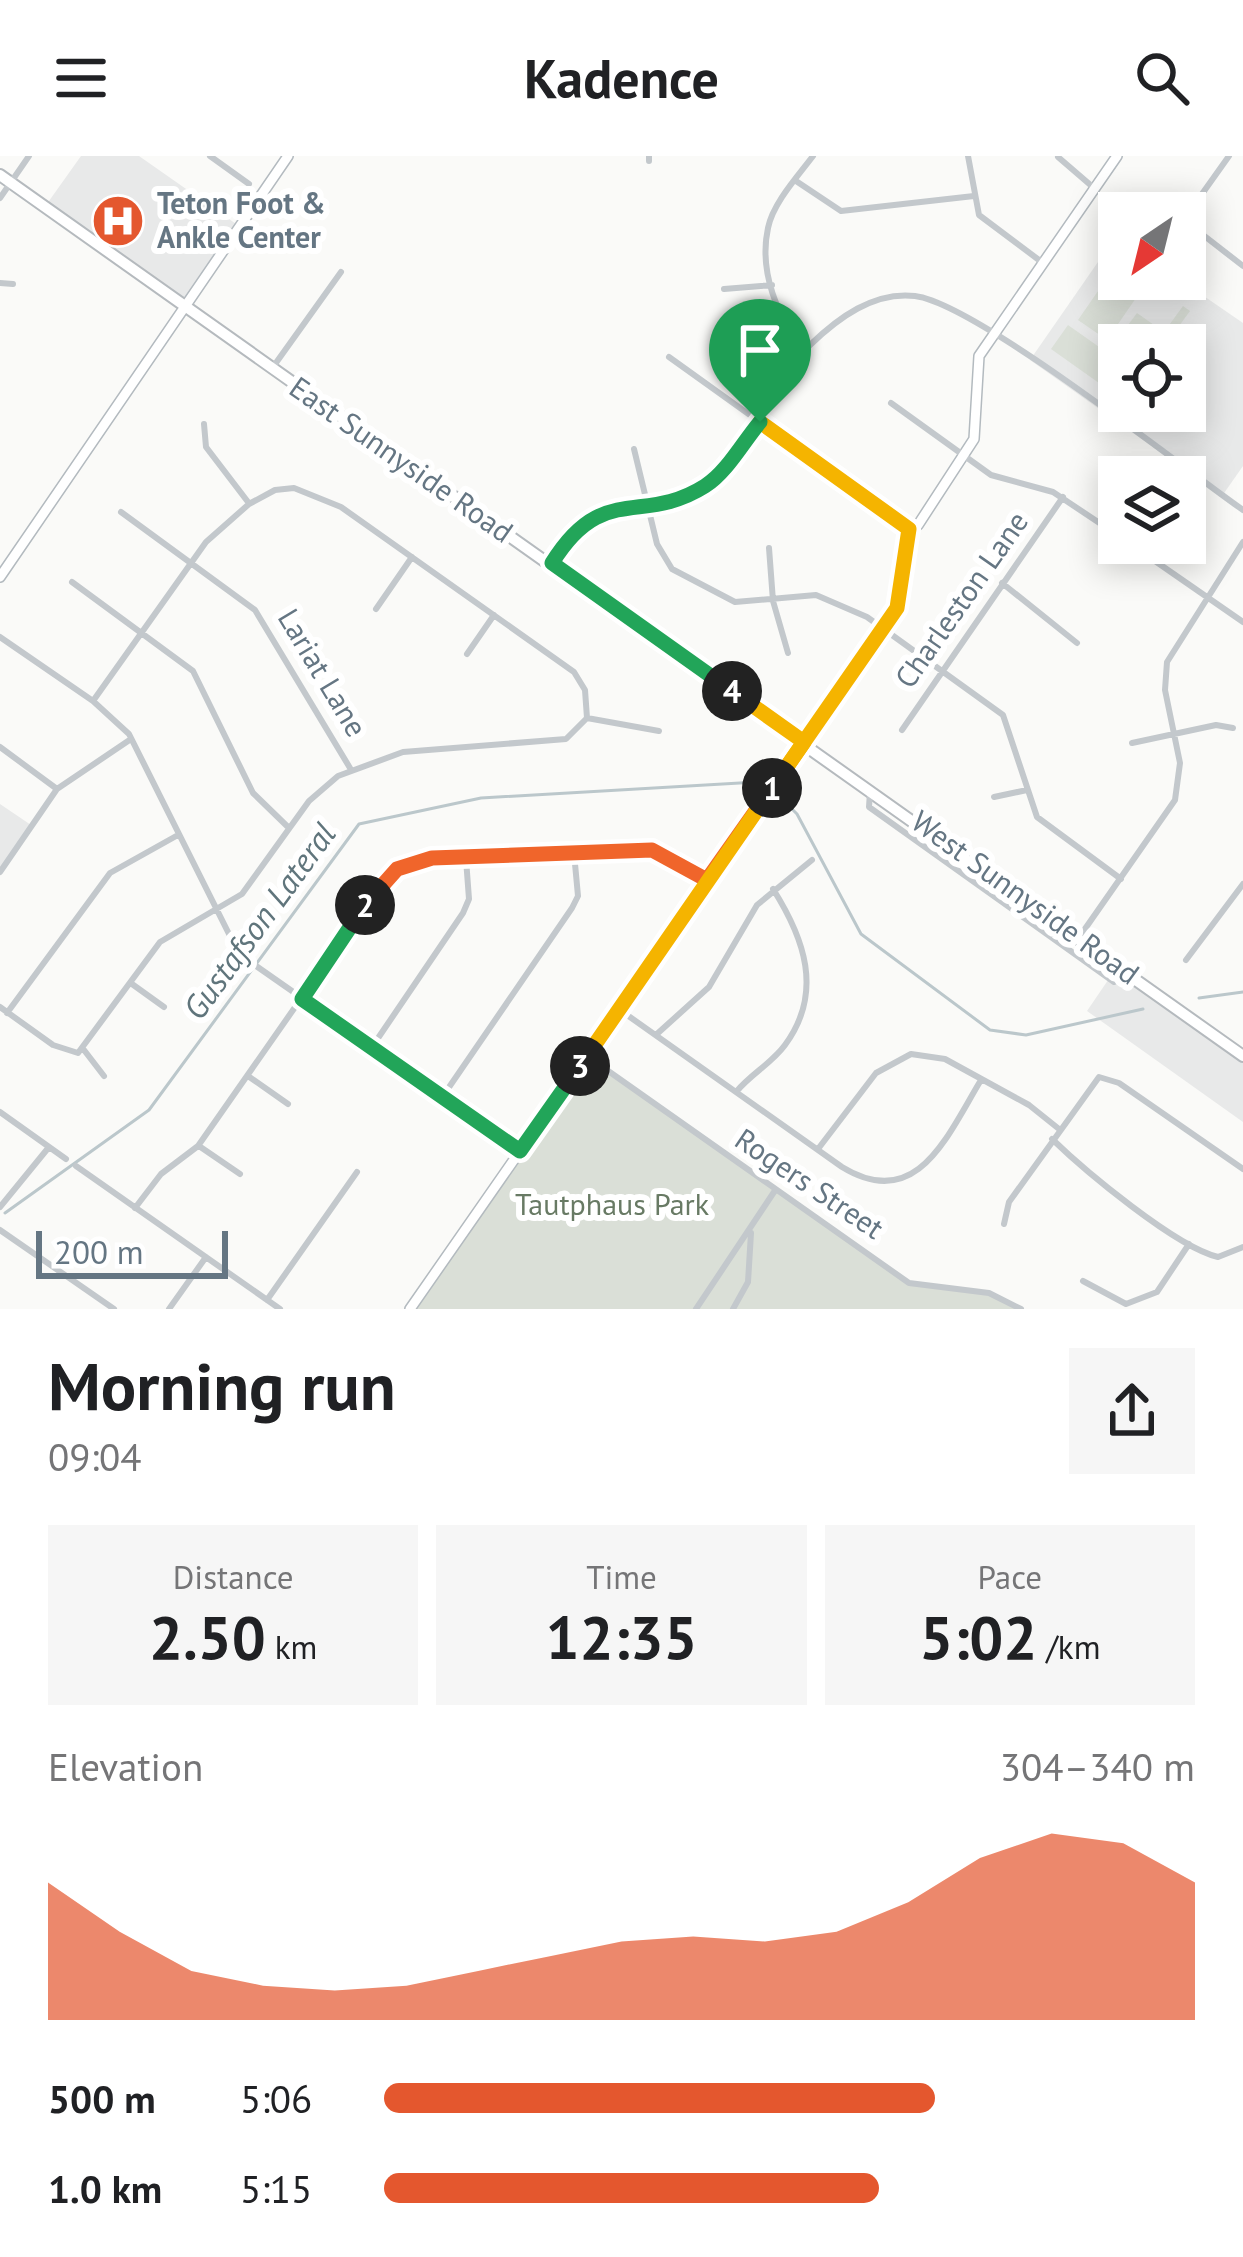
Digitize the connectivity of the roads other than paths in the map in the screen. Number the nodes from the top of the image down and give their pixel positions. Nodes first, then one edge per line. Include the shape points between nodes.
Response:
1 (29, 156) edge
2 (288, 156) edge
3 (813, 156) edge
4 (968, 156) edge
5 (1117, 156) edge
6 (1229, 156) edge
7 (214, 157) edge
8 (1058, 157) edge
9 (5, 179) edge
10 (796, 181) junction
11 (249, 184) dead end
12 (1094, 188) junction
13 (974, 196) junction
14 (0, 198) edge
15 (1042, 263) junction
16 (1243, 266) edge
17 (341, 272) dead end
18 (0, 283) edge
19 (13, 284) dead end
20 (772, 284) junction
21 (724, 289) dead end
22 (181, 308) junction
23 (993, 334) junction
24 (807, 348) junction
25 (669, 357) dead end
26 (270, 370) junction
27 (891, 403) dead end
28 (760, 422) junction
29 (204, 424) dead end
30 (634, 449) dead end
31 (965, 456) junction
32 (1063, 497) junction
33 (649, 502) junction
34 (249, 503) junction
35 (1243, 511) edge
36 (121, 512) dead end
37 (1098, 521) edge
38 (909, 529) junction
39 (1243, 542) edge
40 (769, 548) dead end
41 (412, 557) junction
42 (191, 560) junction
43 (552, 563) junction
44 (1159, 564) edge
45 (0, 577) edge
46 (72, 582) dead end
47 (1002, 584) junction
48 (1206, 597) junction
49 (773, 601) junction
50 (376, 609) dead end
51 (494, 614) junction
52 (1243, 622) edge
53 (883, 630) junction
54 (141, 632) junction
55 (0, 638) edge
56 (1077, 643) dead end
57 (788, 653) dead end
58 (467, 654) dead end
59 (941, 670) junction
60 (93, 701) junction
61 (585, 720) junction
62 (1233, 728) dead end
63 (659, 730) dead end
64 (902, 730) dead end
65 (1175, 733) junction
66 (130, 739) junction
67 (804, 742) junction
68 (1132, 743) dead end
69 (0, 747) edge
70 (351, 769) junction
71 (57, 788) junction
72 (872, 789) junction
73 (1027, 790) junction
74 (994, 797) dead end
75 (289, 828) junction
76 (178, 835) junction
77 (574, 854) junction
78 (466, 859) junction
79 (812, 860) dead end
80 (0, 872) edge
81 (1121, 879) junction
82 (707, 880) junction
83 (1243, 884) edge
84 (772, 889) junction
85 (216, 912) junction
86 (1080, 936) junction
87 (1186, 960) dead end
88 (1128, 971) junction
89 (132, 984) junction
90 (302, 999) junction
91 (164, 1007) dead end
92 (4, 1010) edge
93 (620, 1010) junction
94 (658, 1033) junction
95 (372, 1047) junction
96 (84, 1050) junction
97 (586, 1056) junction
98 (1243, 1056) edge
99 (104, 1076) dead end
100 (248, 1076) junction
101 (981, 1080) junction
102 (737, 1091) junction
103 (443, 1096) junction
104 (289, 1104) dead end
105 (0, 1112) edge
106 (1059, 1129) junction
107 (1052, 1139) junction
108 (199, 1146) junction
109 (49, 1147) junction
110 (818, 1149) junction
111 (520, 1151) junction
112 (66, 1159) dead end
113 (76, 1166) dead end
114 (1243, 1169) edge
115 (357, 1172) dead end
116 (240, 1174) dead end
117 (774, 1192) junction
118 (0, 1207) edge
119 (136, 1208) junction
120 (1004, 1224) dead end
121 (0, 1230) edge
122 (750, 1231) junction
123 (1190, 1244) junction
124 (1243, 1247) edge
125 (206, 1257) junction
126 (1083, 1281) dead end
127 (267, 1300) junction
128 (114, 1309) edge
129 (169, 1309) edge
130 (280, 1309) edge
131 (410, 1309) edge
132 (696, 1309) edge
133 (733, 1309) edge
134 (1021, 1309) edge

1 - 9 street
2 - 22 street
3 - 10 street
4 - 13 street
5 - 12 street
6 - 16 street via 1189,224
7 - 11 street
8 - 12 street
9 - 14 street
9 - 22 main road, East Sunnyside Road
10 - 13 street via 841,211
10 - 20 street via 768,227
12 - 15 street
13 - 15 street via 983,220
15 - 23 street
17 - 26 street
18 - 19 street
20 - 21 street
20 - 24 street via 784,323
22 - 26 main road, East Sunnyside Road
22 - 45 street
23 - 24 street via 937,302 904,296 855,310
23 - 31 street via 976,361 978,425
23 - 35 street
24 - 28 street
25 - 28 street
26 - 43 main road, East Sunnyside Road
27 - 31 street
28 - 33 street via 710,483
28 - 38 street
29 - 34 street via 206,447
30 - 33 street
31 - 32 street via 1001,480
31 - 38 street
32 - 37 street
32 - 47 street, Charleston Lane
33 - 43 street via 590,517
33 - 49 street via 657,544 678,574 735,602
34 - 41 street via 275,490 311,490
34 - 42 street
36 - 42 street, Lariat Lane
38 - 53 street via 902,594
39 - 48 street
40 - 49 street
41 - 50 street
41 - 51 street
42 - 54 street
42 - 70 street, Lariat Lane via 266,622
43 - 67 main road, East Sunnyside Road
44 - 48 street
46 - 54 street
47 - 56 street
47 - 59 street, Charleston Lane
48 - 52 street
48 - 65 street via 1167,662
49 - 53 street via 816,595
49 - 57 street
51 - 58 street
51 - 61 street via 579,676
53 - 59 street
53 - 67 street
54 - 60 street
54 - 75 street via 193,671 254,793
55 - 60 street
59 - 64 street, Charleston Lane
59 - 73 street via 1003,715
60 - 66 street
61 - 63 street
61 - 70 street via 566,739 404,752
62 - 65 street
65 - 68 street
65 - 81 street via 1177,795
66 - 71 street
66 - 76 street
67 - 72 main road, West Sunnyside Road
67 - 82 street
69 - 71 street
70 - 75 street
71 - 80 street
72 - 86 main road, West Sunnyside Road
72 - 88 street via 868,807 1114,982
73 - 74 street
73 - 81 street via 1037,817
75 - 85 street via 242,894
76 - 85 street
76 - 92 street via 110,873
77 - 78 street
77 - 82 street via 661,851
77 - 103 street via 572,908
78 - 90 street via 423,860 386,878
78 - 95 street via 464,913
79 - 84 street
81 - 86 street
82 - 93 street
83 - 87 street
84 - 94 street via 709,987
84 - 102 street via 806,952 805,1008 784,1046
85 - 89 street via 170,934
85 - 90 street via 232,946
86 - 88 main road, West Sunnyside Road
88 - 98 main road, West Sunnyside Road
89 - 91 street
89 - 96 street
90 - 95 street
90 - 100 street
92 - 96 street via 67,1053
93 - 94 street
93 - 97 street
94 - 102 street
95 - 103 street
96 - 99 street
97 - 111 street
97 - 117 street, Rogers Street
100 - 104 street
100 - 108 street
101 - 106 street
101 - 110 street via 935,1055 900,1057 877,1072
101 - 110 street via 908,1179 866,1180
102 - 110 street
103 - 111 street
105 - 109 street
106 - 107 street
106 - 114 street via 1091,1083 1106,1077
107 - 120 street via 1009,1202
107 - 123 street
108 - 116 street
108 - 119 street via 160,1174
109 - 112 street
109 - 118 street
111 - 131 street
113 - 119 street
115 - 127 street
117 - 122 street
117 - 134 street, Rogers Street via 909,1283 988,1293
119 - 125 street
121 - 128 street
122 - 132 street
122 - 133 street via 752,1267
123 - 124 street via 1218,1257
123 - 126 street via 1147,1299 1126,1304
125 - 127 street
125 - 129 street
127 - 130 street

